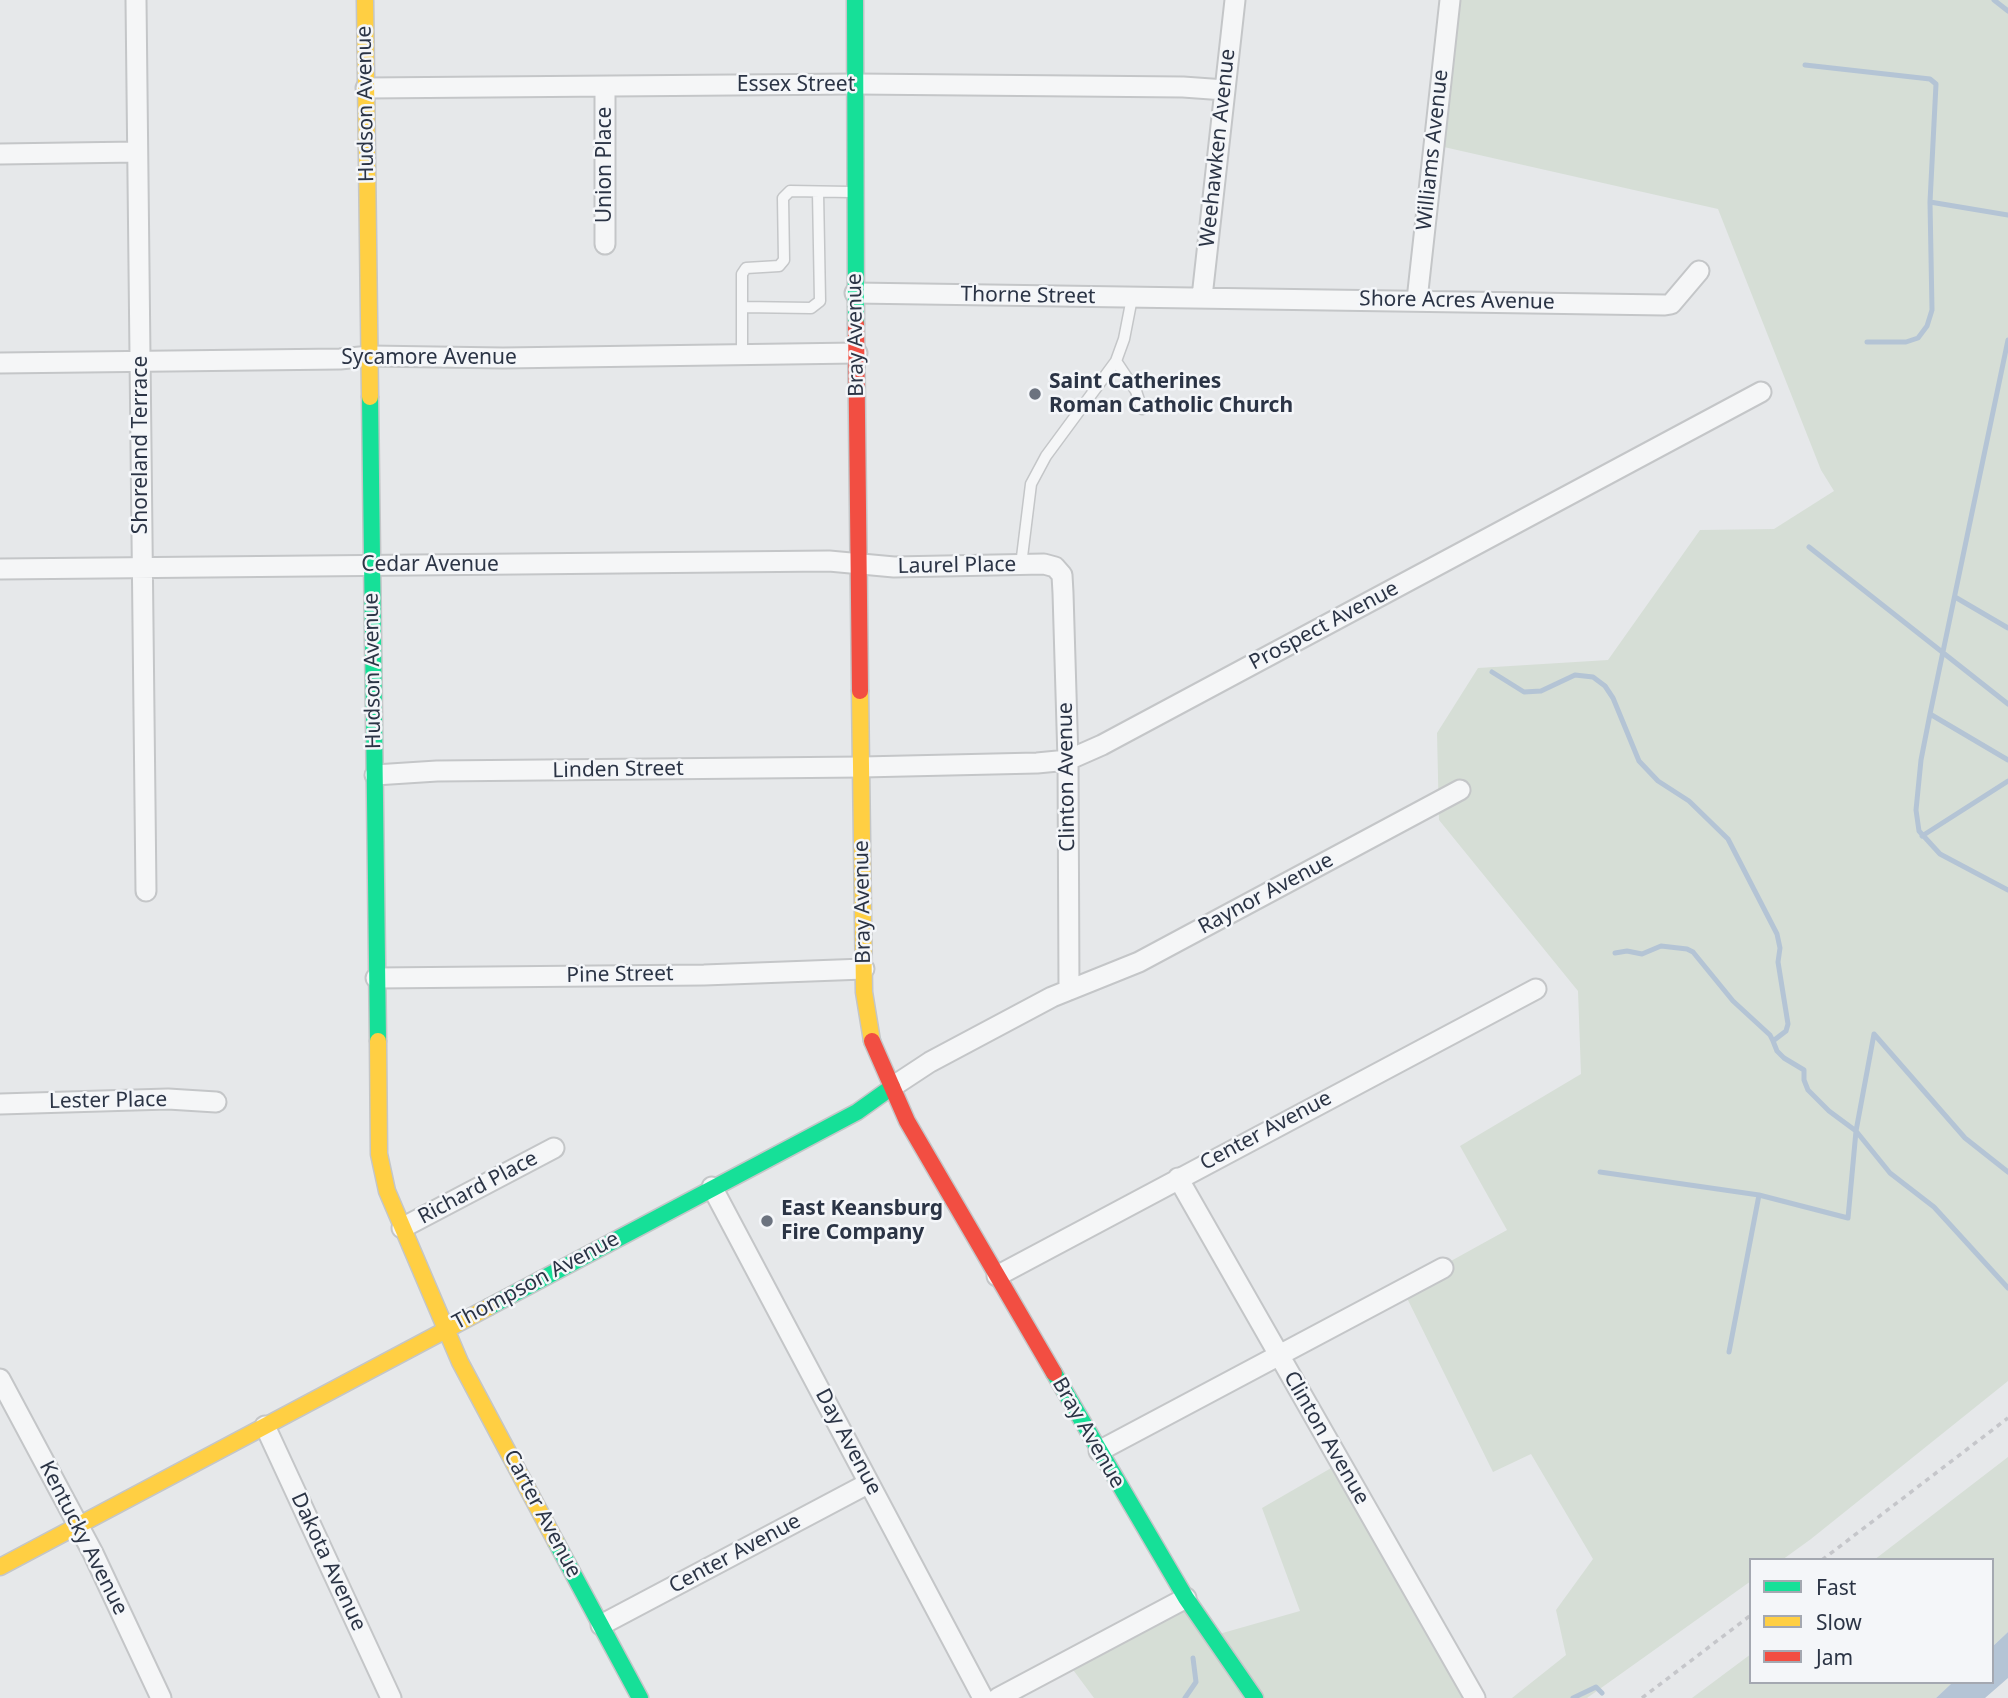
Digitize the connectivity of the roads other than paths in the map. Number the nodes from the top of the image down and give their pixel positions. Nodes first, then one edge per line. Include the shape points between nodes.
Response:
1 (136, 0) edge
2 (365, 0) edge
3 (855, 0) edge
4 (1235, 0) edge
5 (1450, 0) edge
6 (856, 85) junction
7 (605, 87) junction
8 (366, 88) junction
9 (1225, 90) junction
10 (137, 152) junction
11 (0, 155) edge
12 (818, 192) junction
13 (854, 192) junction
14 (605, 243) dead end
15 (1699, 271) dead end
16 (855, 293) junction
17 (1202, 297) junction
18 (1132, 298) junction
19 (1417, 300) junction
20 (742, 307) junction
21 (857, 354) junction
22 (742, 355) junction
23 (370, 356) junction
24 (141, 361) junction
25 (1116, 361) junction
26 (0, 363) edge
27 (1761, 391) dead end
28 (1142, 409) dead end
29 (860, 564) junction
30 (372, 565) junction
31 (1021, 565) junction
32 (141, 567) junction
33 (1055, 568) joint
34 (0, 569) edge
35 (1068, 760) junction
36 (862, 767) junction
37 (374, 775) junction
38 (1460, 790) dead end
39 (146, 891) dead end
40 (864, 969) junction
41 (376, 978) junction
42 (1536, 989) dead end
43 (1069, 990) junction
44 (892, 1087) junction
45 (216, 1102) dead end
46 (0, 1104) edge
47 (554, 1148) dead end
48 (1178, 1178) junction
49 (712, 1187) junction
50 (402, 1228) junction
51 (1443, 1268) dead end
52 (997, 1276) junction
53 (447, 1329) junction
54 (1279, 1354) junction
55 (0, 1379) edge
56 (265, 1426) junction
57 (1099, 1451) junction
58 (869, 1483) junction
59 (78, 1525) junction
60 (0, 1567) edge
61 (1186, 1598) junction
62 (601, 1625) junction
63 (162, 1698) edge
64 (391, 1698) edge
65 (640, 1698) edge
66 (983, 1698) edge
67 (998, 1698) edge
68 (1255, 1698) edge
69 (1475, 1698) edge

1 - 10 street, Shoreland Terrace
2 - 8 street, Hudson Avenue
3 - 6 street, Bray Avenue
4 - 9 street, Weehawken Avenue
5 - 19 street, Williams Avenue
6 - 7 street, Essex Street
6 - 9 street, Essex Street
6 - 13 street, Bray Avenue
7 - 8 street, Essex Street
7 - 14 street, Union Place
8 - 23 street, Hudson Avenue
9 - 17 street, Weehawken Avenue
10 - 11 street
10 - 24 street, Shoreland Terrace
12 - 13 lane
12 - 20 lane via 790,191 783,198 784,260 779,267 746,268
12 - 20 lane via 820,301 811,308
13 - 16 street, Bray Avenue
15 - 19 street, Shore Acres Avenue via 1665,305
16 - 18 street, Thorne Street
16 - 21 street, Bray Avenue
17 - 18 street, Thorne Street
17 - 19 street, Shore Acres Avenue
18 - 25 lane
20 - 22 lane
21 - 22 street, Sycamore Avenue
21 - 29 street, Bray Avenue
22 - 23 street, Sycamore Avenue
23 - 24 street, Sycamore Avenue
23 - 30 street, Hudson Avenue
24 - 26 street, Sycamore Avenue
24 - 32 street, Shoreland Terrace
25 - 28 lane
25 - 31 lane via 1046,456 1031,484
27 - 35 street, Prospect Avenue
29 - 30 street, Cedar Avenue
29 - 31 street, Laurel Place
29 - 36 street, Bray Avenue
30 - 32 street, Cedar Avenue
30 - 37 street, Hudson Avenue
31 - 33 street, Laurel Place
32 - 34 street, Cedar Avenue
32 - 39 street, Shoreland Terrace
33 - 35 street, Clinton Avenue via 1062,575
35 - 36 street, Prospect Avenue
35 - 43 street, Clinton Avenue
36 - 37 street, Linden Street
36 - 40 street, Bray Avenue
37 - 41 street, Hudson Avenue
38 - 43 street, Raynor Avenue via 1139,962
40 - 41 street, Pine Street
40 - 44 street, Bray Avenue via 871,1038
41 - 50 street, Hudson Avenue via 379,1154
42 - 48 street, Center Avenue
43 - 44 street, Thompson Avenue via 930,1062
44 - 49 street, Thompson Avenue via 857,1112
44 - 52 street, Bray Avenue
45 - 46 street, Lester Place
47 - 50 street, Richard Place
48 - 52 street, Center Avenue
48 - 54 street, Clinton Avenue
49 - 53 street, Thompson Avenue
49 - 58 street, Day Avenue
50 - 53 street, Hudson Avenue
51 - 54 street
52 - 57 street, Bray Avenue
53 - 56 street, Thompson Avenue
53 - 62 street, Carter Avenue via 460,1362
54 - 57 street
54 - 69 street, Clinton Avenue
55 - 59 street, Kentucky Avenue
56 - 59 street, Thompson Avenue
56 - 64 street, Dakota Avenue
57 - 61 street, Bray Avenue
58 - 62 street, Center Avenue
58 - 66 street, Day Avenue
59 - 60 street, Thompson Avenue
59 - 63 street, Kentucky Avenue
61 - 67 street
61 - 68 street, Bray Avenue
62 - 65 street, Carter Avenue

